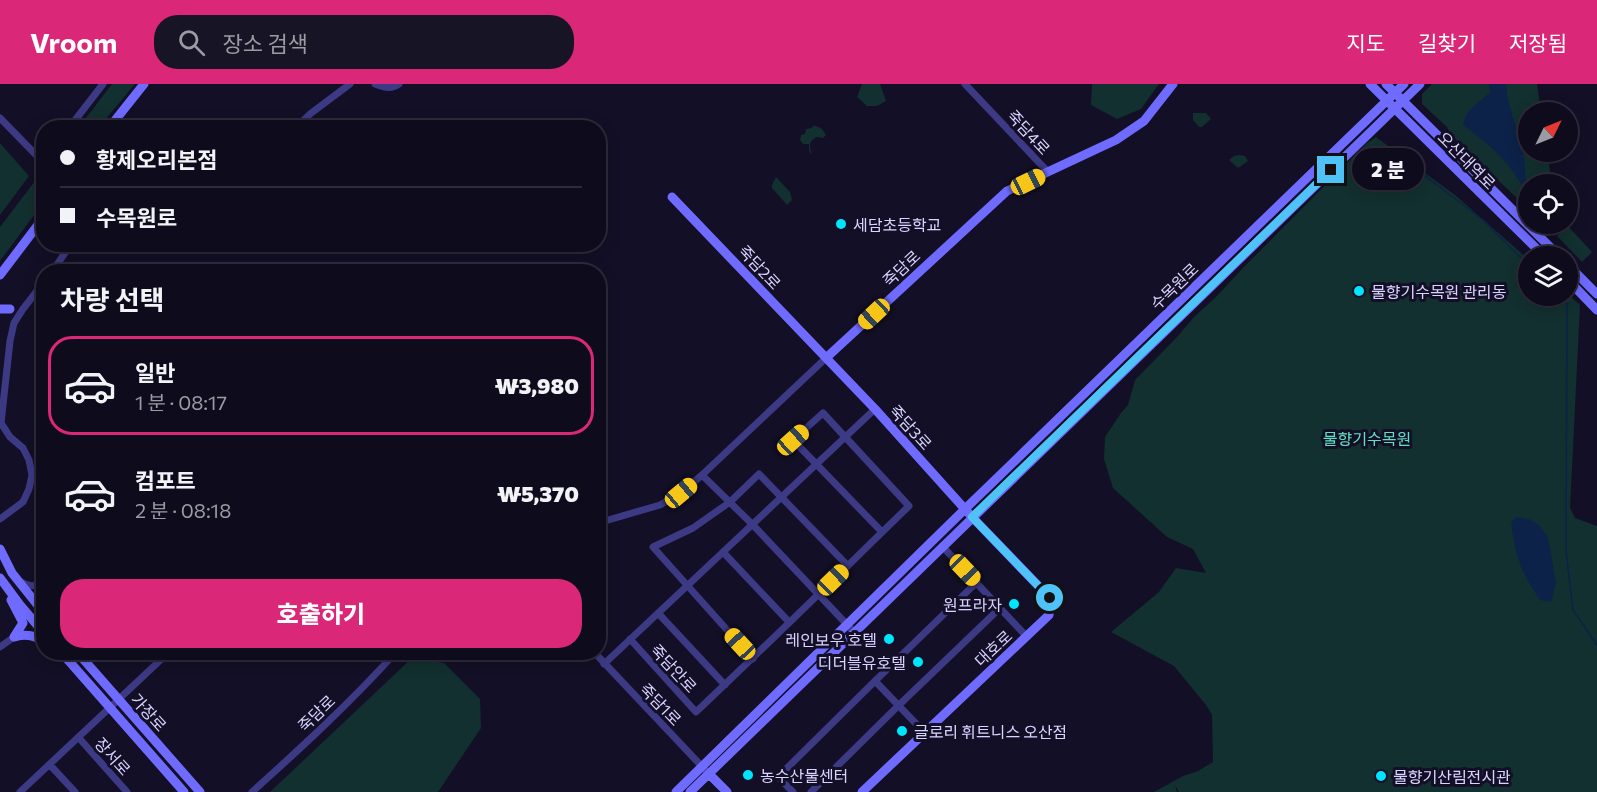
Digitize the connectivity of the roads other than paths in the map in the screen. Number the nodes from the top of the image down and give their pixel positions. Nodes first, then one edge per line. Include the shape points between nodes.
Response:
1 (103, 84) edge
2 (144, 84) edge
3 (350, 84) edge
4 (375, 84) edge
5 (399, 84) edge
6 (965, 84) edge
7 (1173, 84) edge
8 (1370, 84) edge
9 (1386, 84) edge
10 (1404, 84) edge
11 (1420, 84) edge
12 (1394, 93) junction
13 (1386, 101) junction
14 (1402, 101) junction
15 (1394, 108) junction
16 (0, 118) edge
17 (75, 120) edge
18 (115, 120) edge
19 (304, 120) edge
20 (36, 155) edge
21 (1048, 172) junction
22 (672, 197) dead end
23 (36, 228) edge
24 (1534, 246) edge
25 (1549, 246) edge
26 (0, 275) edge
27 (1578, 275) edge
28 (1578, 290) edge
29 (36, 292) edge
30 (1597, 294) edge
31 (1597, 310) edge
32 (826, 358) junction
33 (875, 409) junction
34 (845, 437) junction
35 (816, 464) junction
36 (702, 475) junction
37 (782, 496) junction
38 (730, 502) junction
39 (965, 509) junction
40 (972, 517) junction
41 (0, 519) edge
42 (606, 521) edge
43 (752, 524) junction
44 (882, 532) junction
45 (942, 546) junction
46 (0, 549) edge
47 (723, 552) junction
48 (848, 566) junction
49 (12, 573) junction
50 (2, 582) edge
51 (976, 582) junction
52 (36, 585) edge
53 (687, 586) junction
54 (819, 594) junction
55 (36, 604) edge
56 (1000, 608) junction
57 (658, 613) junction
58 (789, 622) junction
59 (36, 623) edge
60 (850, 629) junction
61 (14, 637) junction
62 (36, 637) edge
63 (1027, 637) junction
64 (630, 639) junction
65 (0, 646) edge
66 (753, 659) junction
67 (68, 660) edge
68 (84, 660) edge
69 (160, 660) edge
70 (389, 660) edge
71 (601, 660) edge
72 (604, 664) junction
73 (876, 681) junction
74 (725, 685) junction
75 (118, 700) junction
76 (898, 706) junction
77 (109, 708) junction
78 (925, 733) junction
79 (79, 738) junction
80 (50, 765) junction
81 (706, 770) junction
82 (20, 792) edge
83 (75, 792) edge
84 (127, 792) edge
85 (184, 792) edge
86 (200, 792) edge
87 (252, 792) edge
88 (676, 792) edge
89 (690, 792) edge
90 (727, 792) edge
91 (793, 792) edge
92 (811, 792) edge
93 (862, 792) edge

1 - 17 street
2 - 18 street
3 - 19 street
4 - 5 street via 385,88
6 - 21 street, 죽담4로
7 - 21 street, 죽담로 via 1144,121 1116,140
8 - 13 street, 오산대역로
9 - 12 street, 오산대역로
10 - 12 street, 수목원로
11 - 14 street, 수목원로
12 - 13 street, 수목원로
12 - 14 street, 오산대역로
13 - 15 street, 오산대역로
13 - 39 street, 수목원로
14 - 15 street, 수목원로
14 - 25 street, 오산대역로
15 - 24 street, 오산대역로
15 - 40 street, 수목원로
16 - 20 street
21 - 32 street, 죽담로 via 1007,191
22 - 32 street, 죽담2로
23 - 26 street
27 - 30 street
28 - 31 street
29 - 41 street via 14,323 1,423 29,460 30,489 23,502
32 - 33 street, 죽담3로
32 - 36 street, 죽담로
33 - 34 street, 죽담안로
33 - 39 street, 죽담3로
34 - 35 street, 죽담안로
34 - 35 street, 죽담안로 via 823,413 793,440
34 - 44 street, 죽담안로 via 909,506
35 - 37 street, 죽담안로
35 - 44 street, 죽담안로
36 - 38 street
36 - 42 street, 죽담로 via 660,505
37 - 38 street via 759,474
37 - 43 street, 죽담안로
37 - 48 street
38 - 43 street
38 - 53 street via 693,528 653,547
39 - 40 street, 죽담3로
39 - 60 street, 수목원로
40 - 45 street, 수목원로
40 - 63 street, 대호로 via 1050,598 1049,615
43 - 47 street, 죽담안로
43 - 54 street
44 - 48 street, 죽담안로
45 - 51 street
45 - 60 street, 수목원로
46 - 49 street
47 - 53 street, 죽담안로
47 - 58 street
48 - 54 street, 죽담안로
49 - 52 street via 25,585
49 - 55 street
50 - 59 street
50 - 61 street via 23,623
51 - 56 street
51 - 73 street
53 - 57 street, 죽담안로
53 - 66 street
54 - 58 street, 죽담안로
54 - 60 street
56 - 63 street
56 - 76 street
57 - 64 street, 죽담안로
57 - 74 street, 죽담안로
58 - 66 street, 죽담안로
60 - 81 street
61 - 62 street
61 - 65 street
63 - 78 street, 대호로
64 - 72 street, 죽담안로
64 - 74 street, 죽담안로 via 696,712
66 - 74 street, 죽담안로
67 - 77 street, 가장로
68 - 75 street, 가장로
69 - 75 street
70 - 87 street, 죽담로
71 - 72 street, 죽담1로
72 - 81 street, 죽담1로
73 - 76 street
73 - 91 street via 778,777
75 - 77 street
75 - 86 street, 가장로
76 - 78 street
76 - 92 street
77 - 79 street
77 - 85 street, 가장로
78 - 93 street, 대호로
79 - 80 street
79 - 84 street, 장서로
80 - 82 street
80 - 83 street
81 - 88 street
81 - 89 street
81 - 90 street

